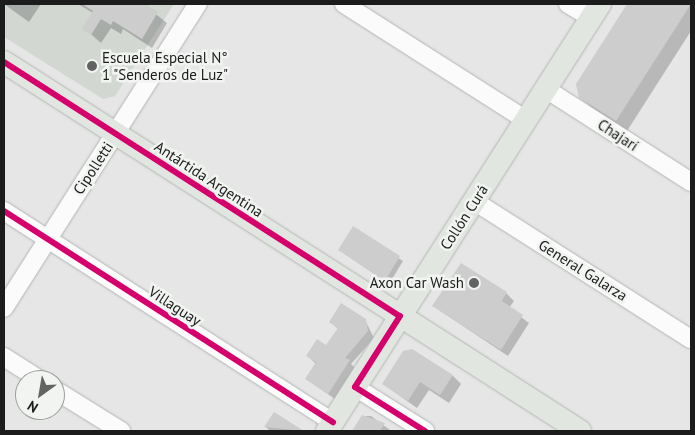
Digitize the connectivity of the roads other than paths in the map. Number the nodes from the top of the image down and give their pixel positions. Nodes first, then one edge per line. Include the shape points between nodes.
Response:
1 (198, 4) edge
2 (344, 4) edge
3 (568, 4) edge
4 (595, 11) edge
5 (4, 62) edge
6 (546, 89) junction
7 (526, 120) junction
8 (115, 133) junction
9 (691, 182) edge
10 (474, 201) junction
11 (4, 211) edge
12 (47, 239) junction
13 (4, 308) edge
14 (400, 316) junction
15 (691, 339) edge
16 (4, 357) edge
17 (24, 370) edge
18 (355, 387) junction
19 (65, 396) edge
20 (330, 427) edge
21 (121, 431) edge
22 (425, 431) edge
23 (580, 431) edge

1 - 8 street, Cipolletti
2 - 7 street
3 - 4 street
4 - 6 main road, Collón Curá
5 - 8 main road, Antártida Argentina
6 - 7 main road, Collón Curá
6 - 9 street, Chajarí
7 - 10 main road, Collón Curá
8 - 12 street, Cipolletti
8 - 14 main road, Antártida Argentina
10 - 14 main road, Collón Curá
10 - 15 street, General Galarza
11 - 12 street, Villaguay
12 - 13 street, Cipolletti
12 - 20 street, Villaguay
14 - 18 main road, Collón Curá
14 - 23 main road, Antártida Argentina
16 - 17 street
18 - 20 main road, Collón Curá
18 - 22 street
19 - 21 street

